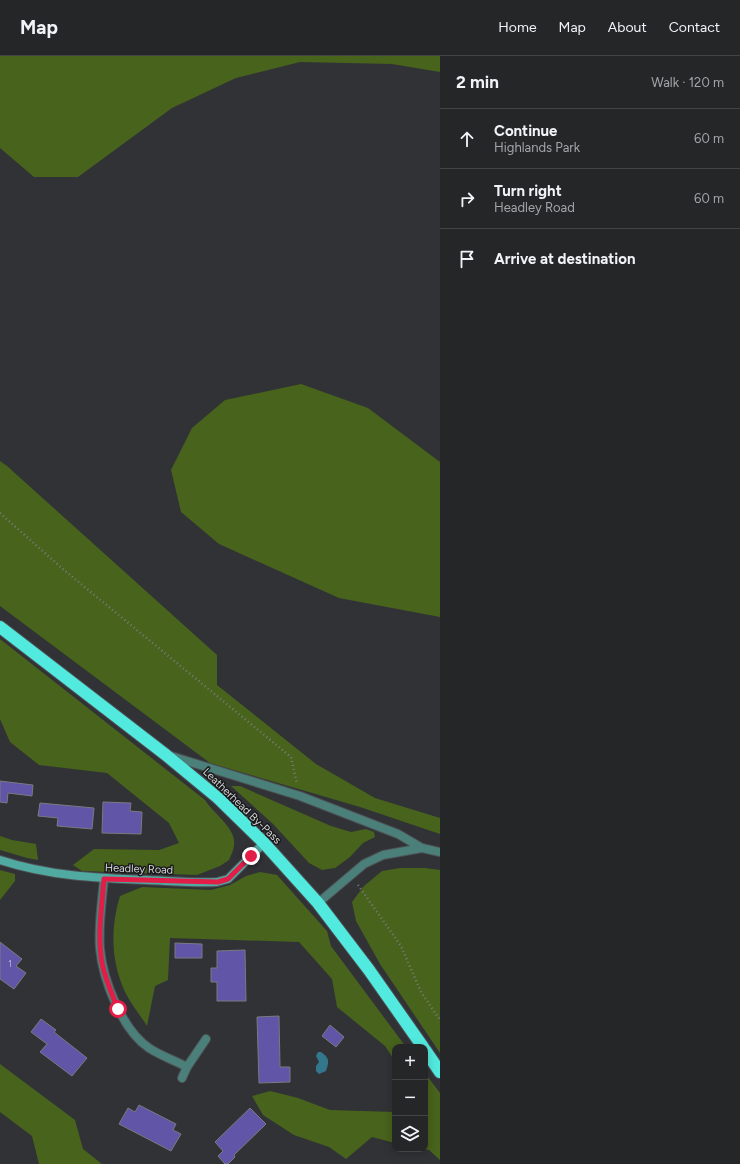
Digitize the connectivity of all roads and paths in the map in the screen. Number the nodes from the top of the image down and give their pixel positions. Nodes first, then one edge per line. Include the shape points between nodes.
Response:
1 (0, 513) edge
2 (0, 627) edge
3 (166, 755) junction
4 (300, 796) junction
5 (264, 843) junction
6 (422, 848) junction
7 (440, 852) edge
8 (0, 860) edge
9 (351, 874) junction
10 (104, 879) junction
11 (318, 903) junction
12 (440, 1020) edge
13 (206, 1039) dead end
14 (421, 1044) edge
15 (428, 1054) edge
16 (187, 1067) junction
17 (440, 1072) edge
18 (182, 1078) dead end

1 - 4 path via 64,570 291,757
2 - 3 highway, Leatherhead By-Pass
3 - 4 street
3 - 5 highway, Leatherhead By-Pass via 218,798
4 - 6 street via 398,834
5 - 10 street, Headley Road via 228,879 218,882
5 - 11 highway, Leatherhead By-Pass
6 - 7 street
6 - 9 street via 383,855
8 - 10 street, Headley Road via 51,873
9 - 11 street
9 - 12 path via 401,946 422,992
10 - 16 street via 100,948 107,983 116,1004 135,1036 149,1048
11 - 14 highway, Leatherhead By-Pass
13 - 16 street
15 - 17 highway
16 - 18 street

